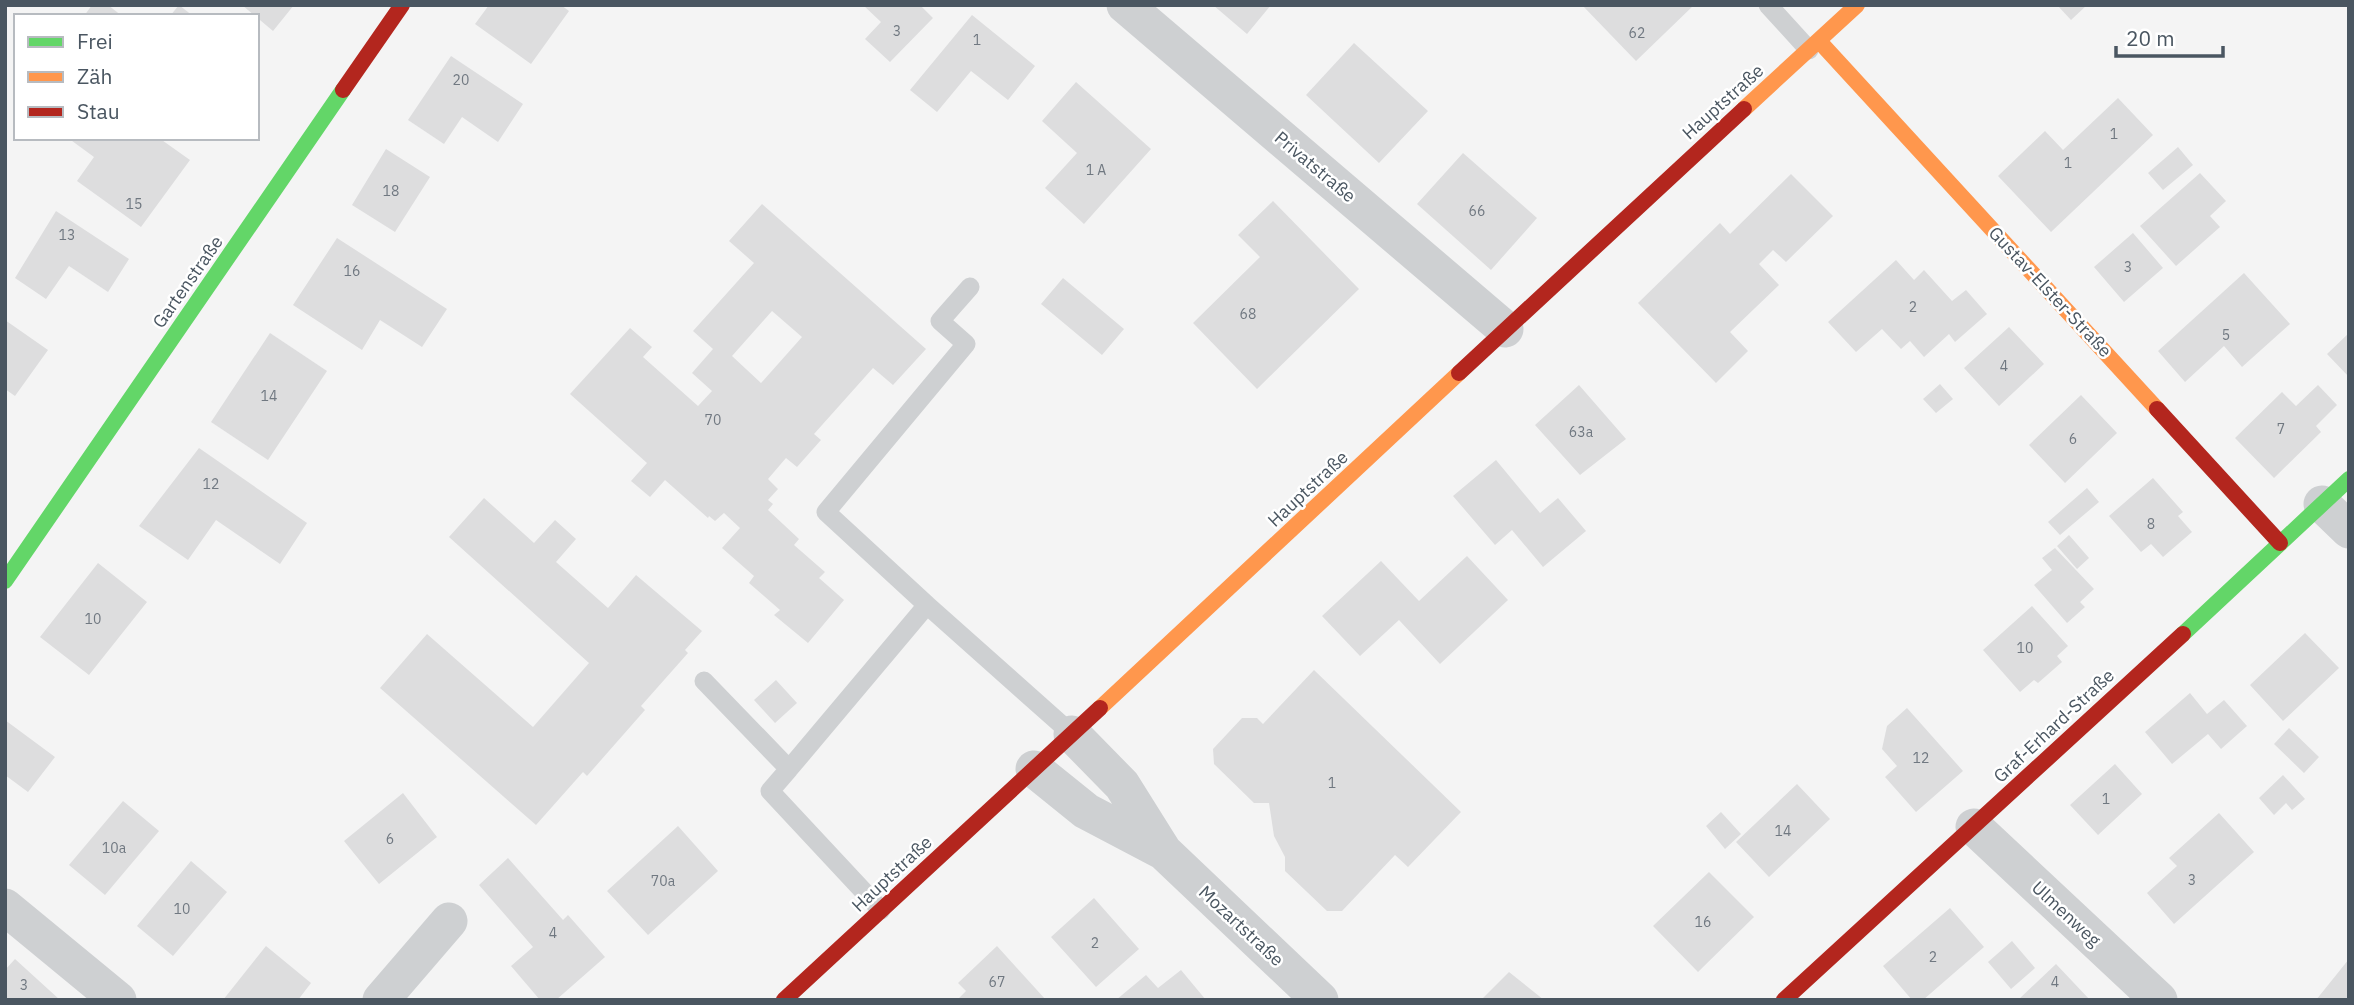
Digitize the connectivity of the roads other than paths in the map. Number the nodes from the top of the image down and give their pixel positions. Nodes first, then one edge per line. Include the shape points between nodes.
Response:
1 (402, 5) edge
2 (1125, 5) edge
3 (1768, 5) edge
4 (1857, 5) edge
5 (1814, 45) junction
6 (970, 287) dead end
7 (1505, 328) junction
8 (2349, 479) edge
9 (2322, 504) junction
10 (2349, 530) edge
11 (2280, 543) junction
12 (5, 581) edge
13 (927, 605) junction
14 (704, 681) dead end
15 (1072, 734) junction
16 (789, 769) junction
17 (1034, 769) junction
18 (1974, 827) junction
19 (1164, 852) junction
20 (5, 907) edge
21 (881, 910) junction
22 (449, 921) dead end
23 (118, 1000) edge
24 (381, 1000) edge
25 (784, 1000) edge
26 (1320, 1000) edge
27 (1784, 1000) edge
28 (2159, 1000) edge

1 - 12 street, Gartenstraße
2 - 7 street, Privatstraße
3 - 5 lane
4 - 5 street, Hauptstraße
5 - 7 street, Hauptstraße
5 - 11 street, Gustav-Elster-Straße
6 - 13 lane via 940,321 966,344 826,512
7 - 15 street, Hauptstraße
8 - 9 street, Graf-Erhard-Straße
9 - 10 street
9 - 11 street, Graf-Erhard-Straße
11 - 18 street, Graf-Erhard-Straße
13 - 15 lane
13 - 16 lane
14 - 16 lane
15 - 17 street, Hauptstraße
15 - 19 street, Mozartstraße via 1122,785
16 - 21 lane via 770,791
17 - 19 street, Mozartstraße via 1086,811
17 - 21 street, Hauptstraße
18 - 27 street, Graf-Erhard-Straße
18 - 28 street, Ulmenweg
19 - 26 street, Mozartstraße
20 - 23 street
21 - 25 street, Hauptstraße
22 - 24 street

